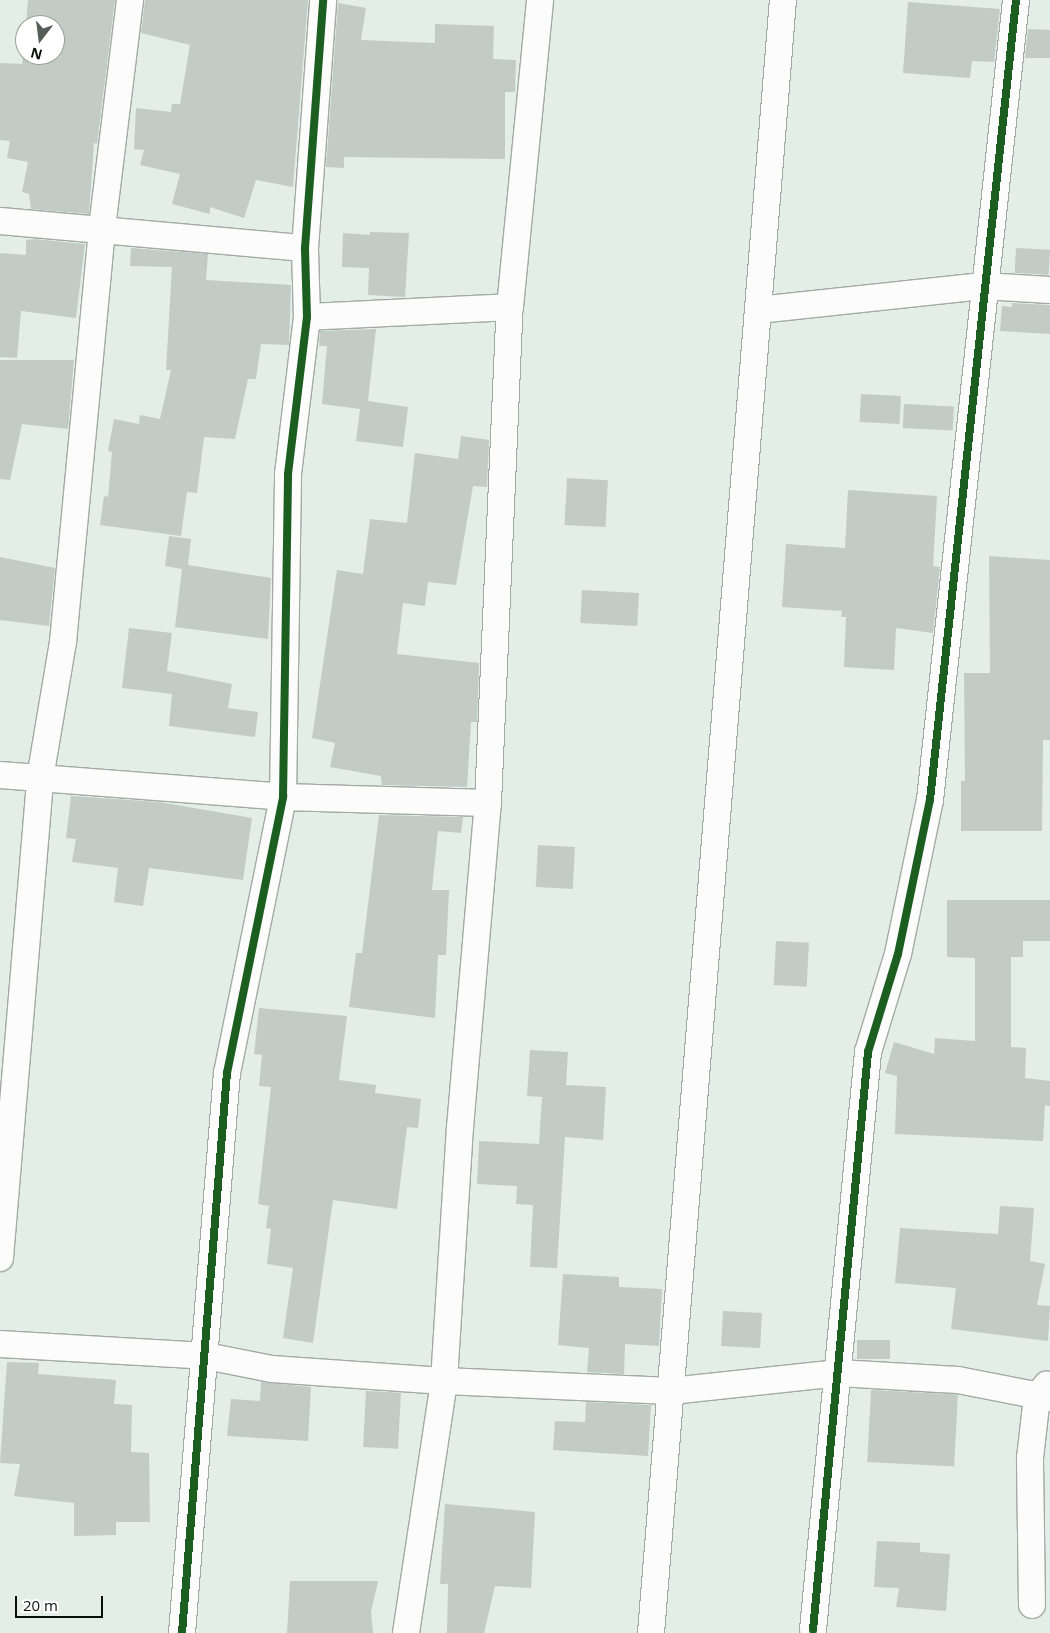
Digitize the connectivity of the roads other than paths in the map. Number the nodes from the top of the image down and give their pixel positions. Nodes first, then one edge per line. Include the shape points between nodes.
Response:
1 (130, 0) edge
2 (322, 0) edge
3 (540, 0) edge
4 (783, 0) edge
5 (1016, 0) edge
6 (0, 221) edge
7 (102, 228) junction
8 (305, 248) junction
9 (983, 286) junction
10 (1050, 290) edge
11 (510, 307) junction
12 (758, 310) junction
13 (308, 317) junction
14 (0, 774) edge
15 (40, 778) junction
16 (283, 797) junction
17 (488, 803) junction
18 (0, 1258) edge
19 (0, 1344) edge
20 (206, 1356) junction
21 (839, 1373) junction
22 (444, 1381) junction
23 (671, 1391) junction
24 (1046, 1392) edge
25 (1032, 1605) dead end
26 (813, 1630) dead end
27 (182, 1633) edge
28 (406, 1633) edge
29 (650, 1633) edge

1 - 7 street
2 - 8 street
3 - 11 street
4 - 12 street
5 - 9 street
6 - 7 street
7 - 8 street
7 - 15 street via 63,642
8 - 13 street
9 - 10 street
9 - 12 street
9 - 21 street via 930,800 898,954 868,1052
11 - 13 street
11 - 17 street
12 - 23 street
13 - 16 street via 288,474
14 - 15 street
15 - 16 street
15 - 18 street
16 - 17 street
16 - 20 street via 227,1074
17 - 22 street via 460,1128
19 - 20 street
20 - 22 street via 272,1369
20 - 27 street
21 - 23 street
21 - 24 street via 958,1380
21 - 26 street
22 - 23 street
22 - 28 street
23 - 29 street
24 - 25 street via 1030,1458

